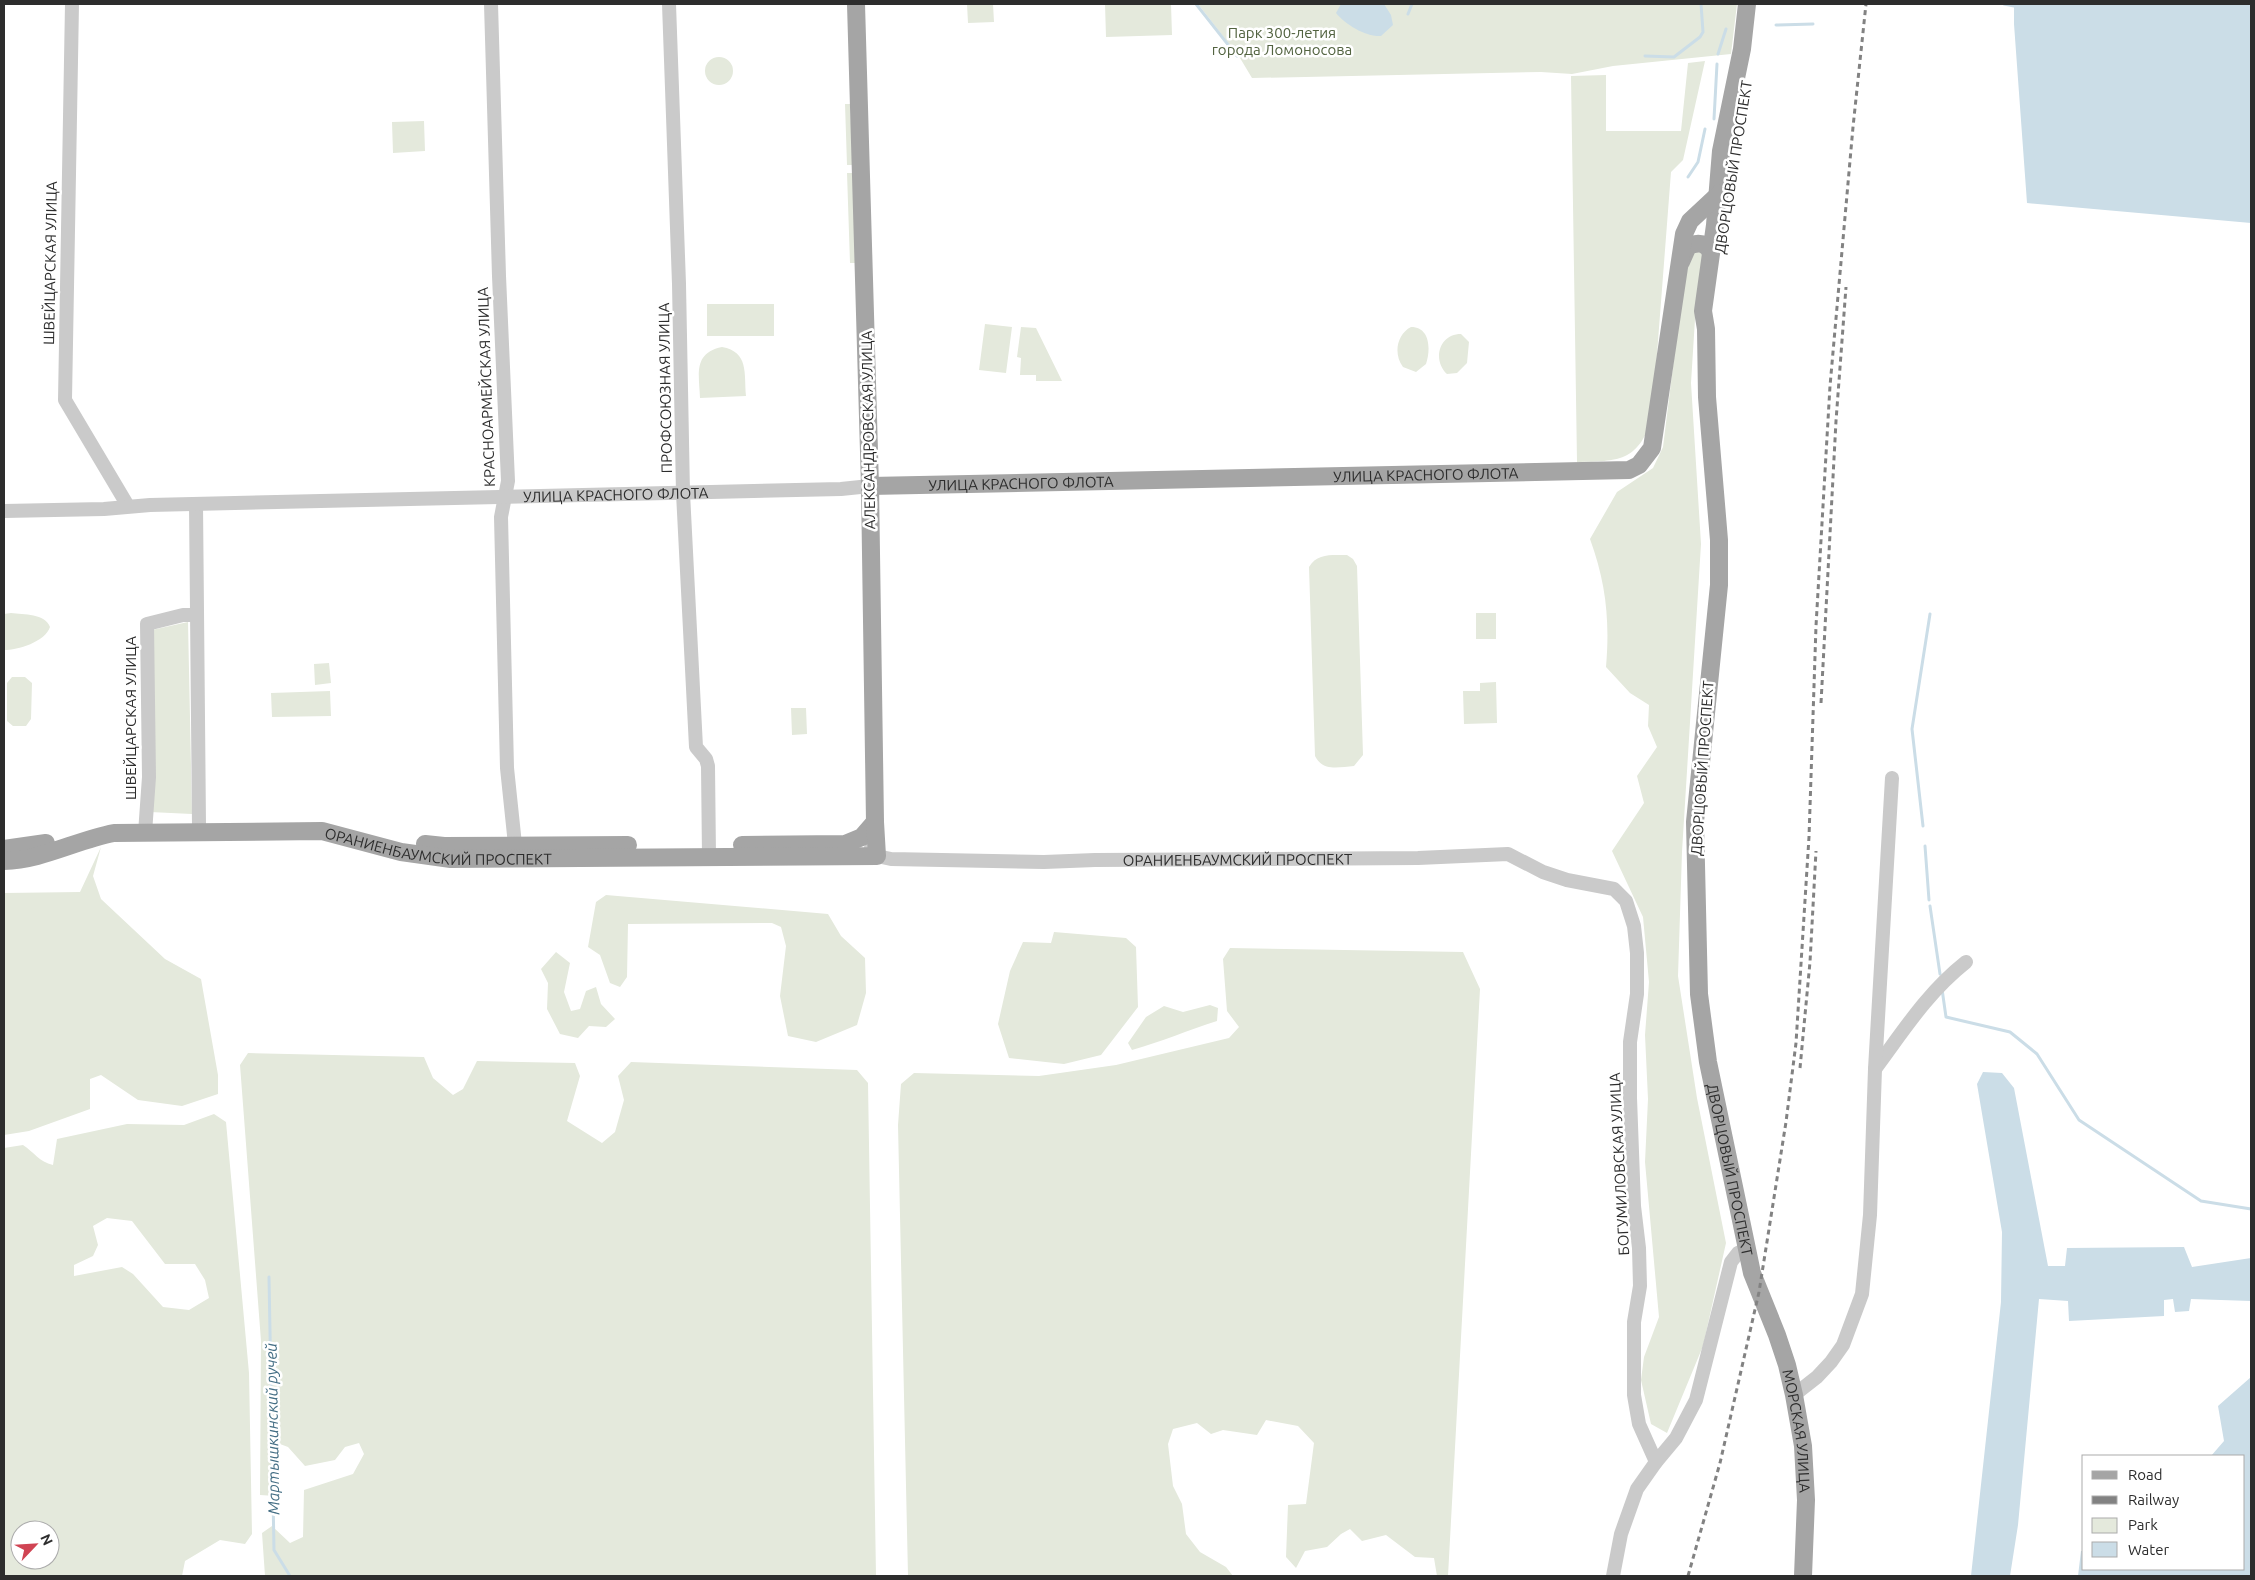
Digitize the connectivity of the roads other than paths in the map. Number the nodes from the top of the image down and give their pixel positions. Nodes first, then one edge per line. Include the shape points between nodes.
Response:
1 (72, 4) edge
2 (491, 4) edge
3 (669, 4) edge
4 (856, 4) edge
5 (1747, 4) edge
6 (1756, 4) edge
7 (1717, 199) junction
8 (1711, 252) junction
9 (1677, 274) junction
10 (1706, 329) junction
11 (870, 486) junction
12 (683, 493) junction
13 (505, 497) junction
14 (196, 504) junction
15 (128, 506) junction
16 (4, 511) edge
17 (196, 615) junction
18 (1892, 778) dead end
19 (875, 822) junction
20 (198, 825) junction
21 (145, 828) junction
22 (862, 837) junction
23 (4, 849) edge
24 (709, 851) junction
25 (516, 852) junction
26 (877, 856) junction
27 (4, 861) edge
28 (1592, 885) joint
29 (1966, 962) dead end
30 (1875, 1070) junction
31 (1746, 1249) junction
32 (1759, 1292) joint
33 (1794, 1395) junction
34 (1656, 1462) junction
35 (1612, 1576) edge
36 (1803, 1576) edge

1 - 15 street, ШВЕЙЦАРСКАЯ УЛИЦА via 65,400
2 - 13 street, КРАСНОАРМЕЙСКАЯ УЛИЦА via 508,481
3 - 12 street, ПРОФСОЮЗНАЯ УЛИЦА
4 - 11 main road, АЛЕКСАНДРОВСКАЯ УЛИЦА
5 - 7 main road, ДВОРЦОВЫЙ ПРОСПЕКТ via 1742,49 1721,151
6 - 7 main road, ДВОРЦОВЫЙ ПРОСПЕКТ via 1756,27
7 - 8 main road, ДВОРЦОВЫЙ ПРОСПЕКТ
7 - 9 main road, УЛИЦА КРАСНОГО ФЛОТА via 1690,221 1684,234
7 - 10 main road, ДВОРЦОВЫЙ ПРОСПЕКТ via 1711,315
8 - 9 main road, ДВОРЦОВЫЙ ПРОСПЕКТ via 1700,243 1688,246
8 - 10 main road, ДВОРЦОВЫЙ ПРОСПЕКТ via 1704,311
9 - 11 main road, УЛИЦА КРАСНОГО ФЛОТА via 1652,448 1639,465 1629,470
10 - 31 main road, ДВОРЦОВЫЙ ПРОСПЕКТ via 1719,585 1695,822 1699,994 1708,1062
11 - 12 street, УЛИЦА КРАСНОГО ФЛОТА
11 - 19 main road, АЛЕКСАНДРОВСКАЯ УЛИЦА
12 - 13 street, УЛИЦА КРАСНОГО ФЛОТА
12 - 24 street, ПРОФСОЮЗНАЯ УЛИЦА via 696,747 708,766
13 - 14 street, УЛИЦА КРАСНОГО ФЛОТА
13 - 25 street, КРАСНОАРМЕЙСКАЯ УЛИЦА via 501,517 507,768
14 - 15 street, УЛИЦА КРАСНОГО ФЛОТА
14 - 17 street
15 - 16 street, УЛИЦА КРАСНОГО ФЛОТА
17 - 20 street
17 - 21 street, ШВЕЙЦАРСКАЯ УЛИЦА via 147,624 149,777
18 - 30 street
19 - 22 main road
19 - 26 main road, АЛЕКСАНДРОВСКАЯ УЛИЦА
20 - 21 main road, ОРАНИЕНБАУМСКИЙ ПРОСПЕКТ
20 - 25 main road, ОРАНИЕНБАУМСКИЙ ПРОСПЕКТ via 336,824 413,843
21 - 23 main road, ОРАНИЕНБАУМСКИЙ ПРОСПЕКТ via 97,827 31,847
21 - 25 main road, ОРАНИЕНБАУМСКИЙ ПРОСПЕКТ via 322,831 418,855 451,859
21 - 27 main road, ОРАНИЕНБАУМСКИЙ ПРОСПЕКТ via 97,836 22,861
22 - 24 main road, ОРАНИЕНБАУМСКИЙ ПРОСПЕКТ via 845,844
22 - 26 street
24 - 25 main road, ОРАНИЕНБАУМСКИЙ ПРОСПЕКТ
24 - 26 main road, ОРАНИЕНБАУМСКИЙ ПРОСПЕКТ
26 - 28 street, ОРАНИЕНБАУМСКИЙ ПРОСПЕКТ via 1044,862 1508,854 1543,872
28 - 34 street, БОГУМИЛОВСКАЯ УЛИЦА via 1614,889 1626,901 1634,926 1637,953 1637,994 1630,1042 1634,1206 1640,1276 1634,1322 1634,1395 1639,1424
29 - 30 street via 1942,981 1920,1007
30 - 33 street via 1870,1215 1862,1294 1845,1340 1832,1362
31 - 32 main road, ДВОРЦОВЫЙ ПРОСПЕКТ
31 - 34 street via 1731,1262 1696,1400 1676,1438
32 - 33 main road, МОРСКАЯ УЛИЦА via 1778,1335
33 - 36 main road, МОРСКАЯ УЛИЦА via 1803,1446 1805,1482
34 - 35 street via 1637,1489 1620,1534

